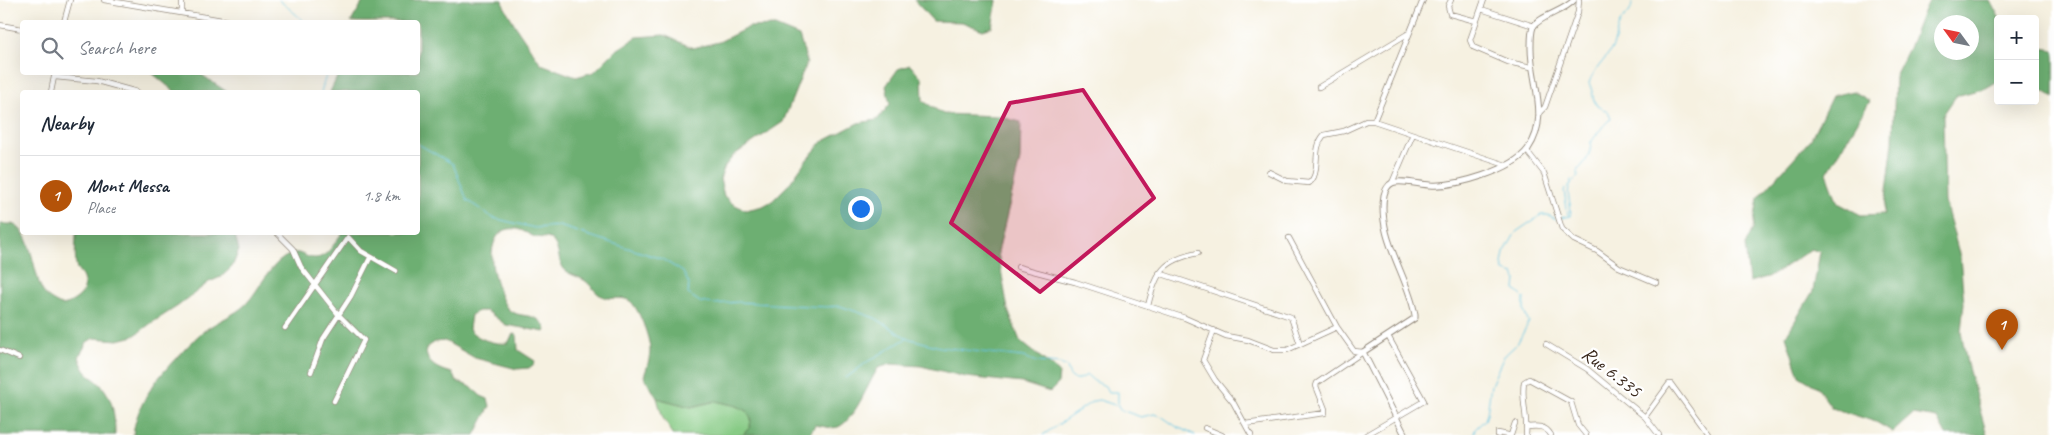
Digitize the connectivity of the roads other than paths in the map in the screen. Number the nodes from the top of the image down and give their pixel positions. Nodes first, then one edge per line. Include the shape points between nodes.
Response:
1 (70, 0) edge
2 (104, 0) edge
3 (182, 0) edge
4 (1423, 0) edge
5 (1451, 0) edge
6 (1484, 0) edge
7 (1564, 0) edge
8 (1579, 0) edge
9 (1573, 2) edge
10 (1480, 9) junction
11 (182, 12) junction
12 (65, 20) edge
13 (224, 20) edge
14 (1476, 21) junction
15 (0, 26) edge
16 (1534, 26) junction
17 (20, 29) edge
18 (1409, 33) junction
19 (1531, 67) junction
20 (55, 75) edge
21 (1319, 87) dead end
22 (51, 90) edge
23 (130, 90) edge
24 (1539, 113) junction
25 (1374, 121) junction
26 (1412, 134) junction
27 (1527, 151) junction
28 (1506, 165) junction
29 (1269, 172) dead end
30 (1392, 183) junction
31 (279, 235) edge
32 (1289, 238) dead end
33 (1198, 253) dead end
34 (370, 258) junction
35 (1018, 267) dead end
36 (396, 271) dead end
37 (1159, 273) junction
38 (1657, 283) dead end
39 (315, 284) junction
40 (1148, 306) junction
41 (338, 314) junction
42 (1337, 327) junction
43 (285, 328) dead end
44 (1214, 330) junction
45 (1388, 336) junction
46 (1300, 344) junction
47 (1546, 344) dead end
48 (0, 350) edge
49 (1362, 352) junction
50 (19, 358) dead end
51 (311, 372) dead end
52 (334, 401) dead end
53 (1396, 416) junction
54 (1645, 417) junction
55 (1515, 423) dead end
56 (1246, 424) junction
57 (1526, 427) junction
58 (1205, 428) dead end
59 (1368, 434) edge
60 (1222, 435) edge
61 (1251, 435) edge
62 (1406, 435) edge
63 (1498, 435) edge
64 (1509, 435) edge
65 (1526, 435) edge
66 (1552, 435) edge
67 (1586, 435) edge
68 (1659, 435) edge
69 (1708, 435) edge

1 - 12 street
2 - 11 street
3 - 11 street
4 - 18 street
5 - 14 street via 1448,6 1450,14
6 - 10 street
7 - 9 street
8 - 24 street via 1578,12 1544,107
9 - 16 street
10 - 14 street
10 - 16 street
11 - 13 street
14 - 19 street via 1470,40 1473,47 1508,62
15 - 17 street
16 - 19 street
18 - 21 street
18 - 25 street
19 - 24 street
20 - 22 street
20 - 23 street
24 - 27 street
25 - 26 street
25 - 29 street via 1324,135 1316,148 1317,161 1309,183 1287,182
26 - 28 street
26 - 30 street
27 - 28 street
27 - 38 street via 1544,173 1566,234 1619,268
28 - 30 street via 1473,180 1451,184
30 - 45 street via 1384,200 1389,241 1415,315 1411,322
31 - 39 street
32 - 42 street
33 - 37 street via 1181,256
34 - 36 street
34 - 39 street via 348,237
34 - 41 street
35 - 40 street
37 - 40 street
37 - 46 street via 1291,317
39 - 41 street
39 - 43 street
40 - 44 street
41 - 51 street via 323,339
41 - 52 street via 364,340
42 - 46 street
42 - 49 street via 1354,351
44 - 46 street via 1274,350 1287,350
44 - 56 street via 1204,360
45 - 49 street
45 - 53 street via 1424,399
47 - 54 street, Rue 6.335 via 1587,369
48 - 50 street
49 - 53 street
49 - 56 street via 1317,383 1325,412
53 - 59 street
53 - 62 street
54 - 68 street
54 - 69 street, Rue 6.335 via 1672,384
55 - 64 street
56 - 61 street
57 - 65 street
57 - 66 street via 1542,427
57 - 67 street via 1522,396 1524,382 1529,379 1571,402 1578,425
58 - 60 street
63 - 64 street via 1498,432

